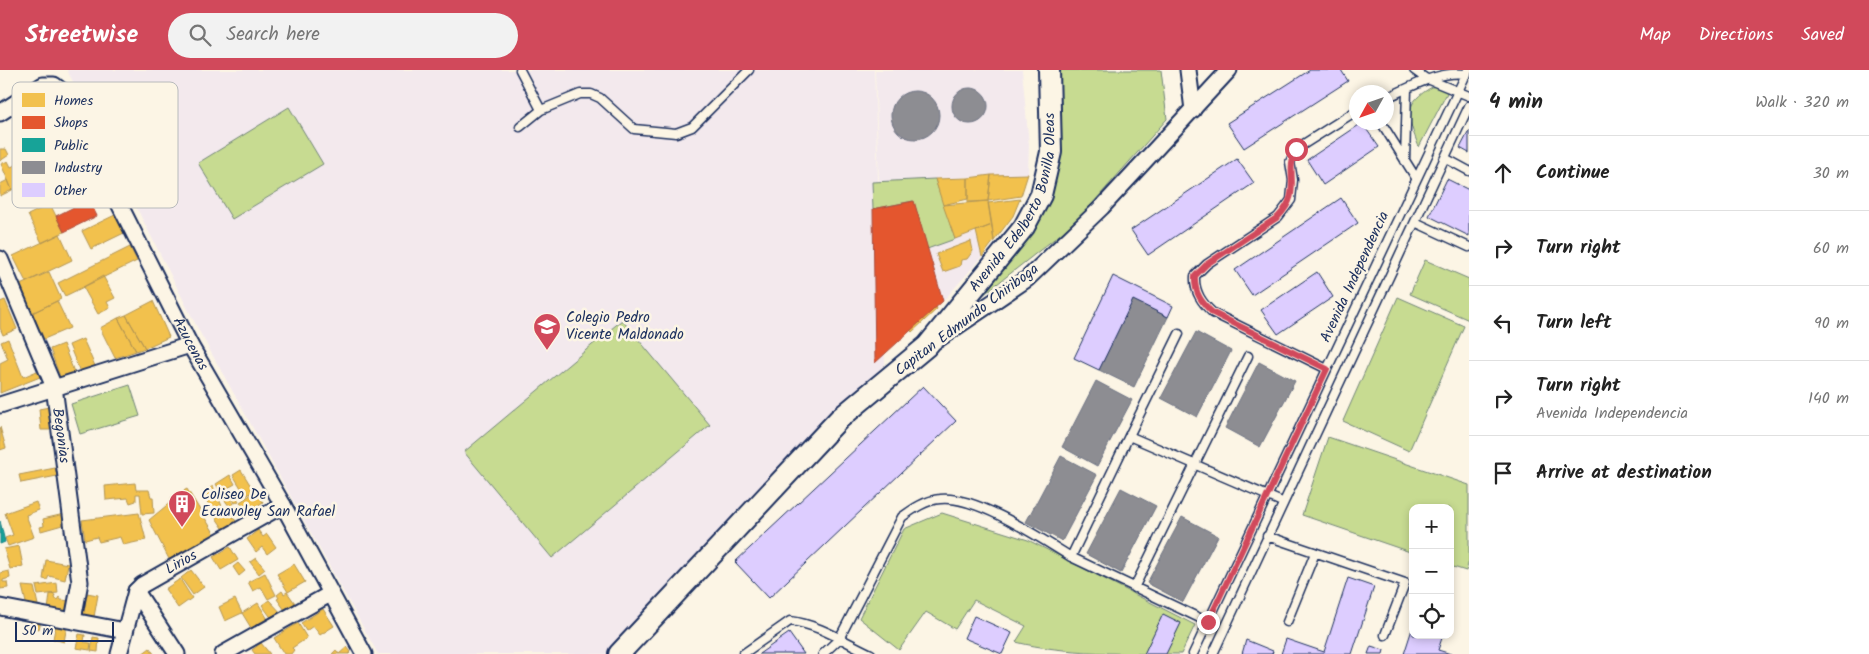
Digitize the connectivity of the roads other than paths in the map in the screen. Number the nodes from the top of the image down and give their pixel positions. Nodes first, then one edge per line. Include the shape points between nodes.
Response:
1 (520, 70) edge
2 (749, 70) edge
3 (1049, 70) edge
4 (1188, 70) edge
5 (1229, 70) edge
6 (1414, 70) edge
7 (1467, 73) edge
8 (1425, 78) junction
9 (1408, 89) junction
10 (1457, 90) junction
11 (1394, 95) edge
12 (1469, 96) edge
13 (12, 105) edge
14 (1469, 106) edge
15 (541, 110) junction
16 (1193, 110) junction
17 (0, 113) edge
18 (1349, 115) edge
19 (520, 127) dead end
20 (1386, 130) edge
21 (1445, 158) junction
22 (1405, 161) junction
23 (1469, 171) edge
24 (1416, 178) junction
25 (121, 208) edge
26 (1415, 222) junction
27 (1469, 247) edge
28 (0, 259) edge
29 (1179, 334) dead end
30 (190, 345) junction
31 (927, 346) junction
32 (1248, 356) dead end
33 (1327, 369) junction
34 (54, 388) junction
35 (0, 405) edge
36 (1129, 436) junction
37 (1195, 465) junction
38 (1266, 496) junction
39 (1282, 502) junction
40 (284, 505) junction
41 (1267, 536) junction
42 (1315, 553) junction
43 (1071, 557) junction
44 (1134, 588) junction
45 (136, 591) junction
46 (330, 594) junction
47 (0, 607) edge
48 (73, 620) junction
49 (1208, 622) junction
50 (1287, 622) dead end
51 (125, 631) junction
52 (1384, 635) dead end
53 (839, 639) junction
54 (119, 654) edge
55 (177, 654) edge
56 (223, 654) edge
57 (364, 654) edge
58 (619, 654) edge
59 (743, 654) edge
60 (822, 654) edge
61 (871, 654) edge
62 (1193, 654) edge
63 (1213, 654) edge

1 - 15 lane
2 - 15 lane via 692,128 676,133 634,129 600,98 590,94 580,94
3 - 31 street, Avenida Edelberto Bonilla Oleas via 1051,152 1041,195 1024,226
4 - 16 street
5 - 16 street, Capitan Edmundo Chiriboga
6 - 8 lane
7 - 8 lane via 1451,70
7 - 10 lane, Avenida Independencia
8 - 9 lane
8 - 10 lane
9 - 11 lane
9 - 22 lane
10 - 12 lane
10 - 24 lane, Avenida Independencia
13 - 17 street, Azucenas
14 - 21 lane, Avenida Independencia
15 - 19 lane
16 - 31 street, Capitan Edmundo Chiriboga via 1102,207 1027,279
18 - 33 lane via 1296,149 1290,162 1293,180 1291,200 1278,217 1207,264 1195,276 1197,294 1213,313
20 - 22 lane
21 - 23 lane
21 - 26 lane, Avenida Independencia
22 - 24 lane
24 - 33 lane, Avenida Independencia
25 - 30 street, Azucenas
26 - 27 lane
26 - 39 lane, Avenida Independencia
28 - 34 street, Begonias
29 - 36 lane
30 - 34 street
30 - 40 street, Azucenas
31 - 58 street, Capitan Edmundo Chiriboga via 839,419
32 - 37 lane
33 - 38 lane, Avenida Independencia
34 - 35 street
34 - 48 street, Begonias via 80,582
36 - 37 lane
36 - 43 lane
37 - 38 lane
37 - 44 lane
38 - 39 lane
38 - 49 lane, Avenida Independencia
39 - 41 lane, Avenida Independencia
40 - 45 street, Lirios
40 - 46 street, Azucenas
41 - 42 lane
41 - 63 lane, Avenida Independencia
42 - 50 lane
42 - 52 lane via 1405,583
43 - 44 lane
43 - 53 lane via 1016,523 962,500 939,499 902,516
44 - 49 lane
45 - 51 street
45 - 55 street
46 - 56 street
46 - 57 street, Azucenas
47 - 48 street
48 - 51 street
49 - 62 lane, Avenida Independencia
51 - 54 street
53 - 59 lane via 803,622 790,621
53 - 60 lane
53 - 61 lane

